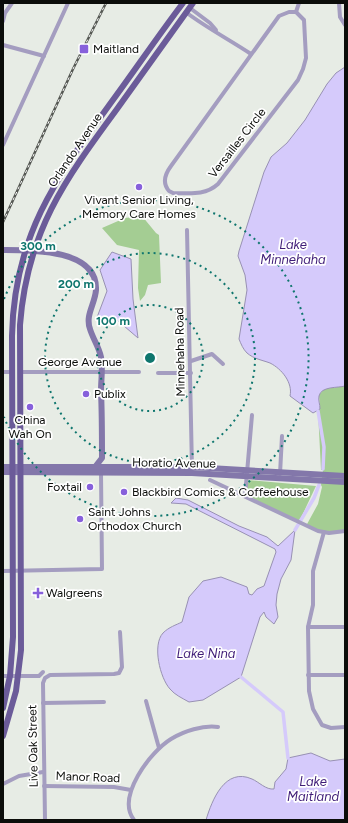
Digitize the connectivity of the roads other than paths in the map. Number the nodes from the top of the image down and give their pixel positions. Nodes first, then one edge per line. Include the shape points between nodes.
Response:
1 (12, 3) edge
2 (68, 3) edge
3 (299, 3) edge
4 (339, 3) edge
5 (187, 6) edge
6 (296, 12) junction
7 (3, 21) edge
8 (344, 24) edge
9 (3, 44) edge
10 (251, 54) junction
11 (44, 56) junction
12 (119, 92) junction
13 (128, 94) junction
14 (3, 145) edge
15 (187, 230) dead end
16 (3, 250) edge
17 (25, 250) junction
18 (33, 251) junction
19 (191, 361) junction
20 (223, 364) dead end
21 (3, 372) edge
22 (12, 372) junction
23 (20, 372) junction
24 (101, 372) junction
25 (139, 372) dead end
26 (158, 373) dead end
27 (191, 373) junction
28 (252, 415) dead end
29 (282, 436) dead end
30 (102, 458) junction
31 (3, 467) edge
32 (95, 467) junction
33 (111, 467) junction
34 (12, 470) junction
35 (21, 470) junction
36 (192, 470) junction
37 (3, 472) edge
38 (104, 473) junction
39 (247, 473) junction
40 (279, 475) junction
41 (345, 476) edge
42 (210, 480) dead end
43 (345, 482) edge
44 (244, 496) junction
45 (345, 531) edge
46 (324, 532) junction
47 (21, 570) junction
48 (3, 571) edge
49 (13, 571) junction
50 (308, 627) junction
51 (345, 627) edge
52 (120, 632) dead end
53 (43, 672) dead end
54 (308, 675) junction
55 (345, 675) edge
56 (6, 676) edge
57 (19, 677) junction
58 (146, 701) dead end
59 (104, 702) dead end
60 (43, 703) junction
61 (3, 708) edge
62 (218, 727) dead end
63 (345, 727) edge
64 (3, 736) edge
65 (159, 748) junction
66 (43, 772) junction
67 (3, 784) edge
68 (44, 786) junction
69 (131, 790) junction
70 (45, 820) edge
71 (134, 820) edge

1 - 7 street
2 - 11 street
3 - 6 street
4 - 8 street via 340,17
5 - 10 street via 206,27
5 - 12 main road, Orlando Avenue
5 - 13 main road, Orlando Avenue via 180,21
6 - 10 street, Versailles Circle via 280,16
6 - 10 street, Versailles Circle via 301,15 306,27 306,58 298,80 212,190 205,193 168,192 164,183 168,171
9 - 11 street
11 - 14 street
12 - 13 street
12 - 17 main road, Orlando Avenue via 56,181 38,215
13 - 18 main road, Orlando Avenue via 69,176 50,210
15 - 19 street, Minnehaha Road
16 - 17 main road
17 - 18 main road
17 - 22 main road, Orlando Avenue via 13,313
18 - 23 main road, Orlando Avenue via 22,308
18 - 24 main road via 70,257 82,264 93,276 96,292 88,321 101,358
19 - 20 street via 212,354
19 - 27 street, Minnehaha Road
21 - 22 street
22 - 34 main road, Orlando Avenue
23 - 24 street, George Avenue
23 - 35 main road, Orlando Avenue
24 - 25 street, George Avenue
24 - 30 main road
26 - 27 street
27 - 36 street, Minnehaha Road
28 - 39 street
29 - 40 street
30 - 32 main road
30 - 33 main road via 105,464
31 - 34 main road, Horatio Avenue
32 - 33 main road, Horatio Avenue
32 - 35 main road, Horatio Avenue
33 - 36 main road, Horatio Avenue
33 - 38 main road via 104,470
34 - 35 main road, Horatio Avenue
34 - 37 main road, Horatio Avenue
34 - 49 main road, Orlando Avenue
35 - 38 main road, Horatio Avenue
35 - 47 main road, Orlando Avenue
36 - 38 main road, Horatio Avenue
36 - 39 main road, Horatio Avenue
38 - 47 street via 101,486 102,569
39 - 40 main road, Horatio Avenue
39 - 44 street
40 - 41 main road, Horatio Avenue
40 - 43 main road, Horatio Avenue
42 - 44 street
44 - 46 street via 301,524
45 - 46 street
46 - 50 street via 313,571 313,605
47 - 49 street
47 - 57 main road, Orlando Avenue via 22,637
48 - 49 street
49 - 56 main road, Orlando Avenue via 14,637
50 - 51 street
50 - 54 street
52 - 60 street, Live Oak Street via 122,667 119,672 50,675 43,683
53 - 57 street via 38,676
54 - 55 street
54 - 63 street via 313,709 322,725 331,728
56 - 57 street
56 - 61 main road, Orlando Avenue
57 - 64 main road, Orlando Avenue
58 - 65 street
59 - 60 street
60 - 66 street, Live Oak Street
62 - 65 street, Manor Road via 204,726 171,739
65 - 69 street, Manor Road
66 - 67 street, Manor Road via 19,776
66 - 68 street, Live Oak Street
68 - 69 street, Manor Road via 114,787
68 - 70 street, Live Oak Street
69 - 71 street, Manor Road via 130,810

